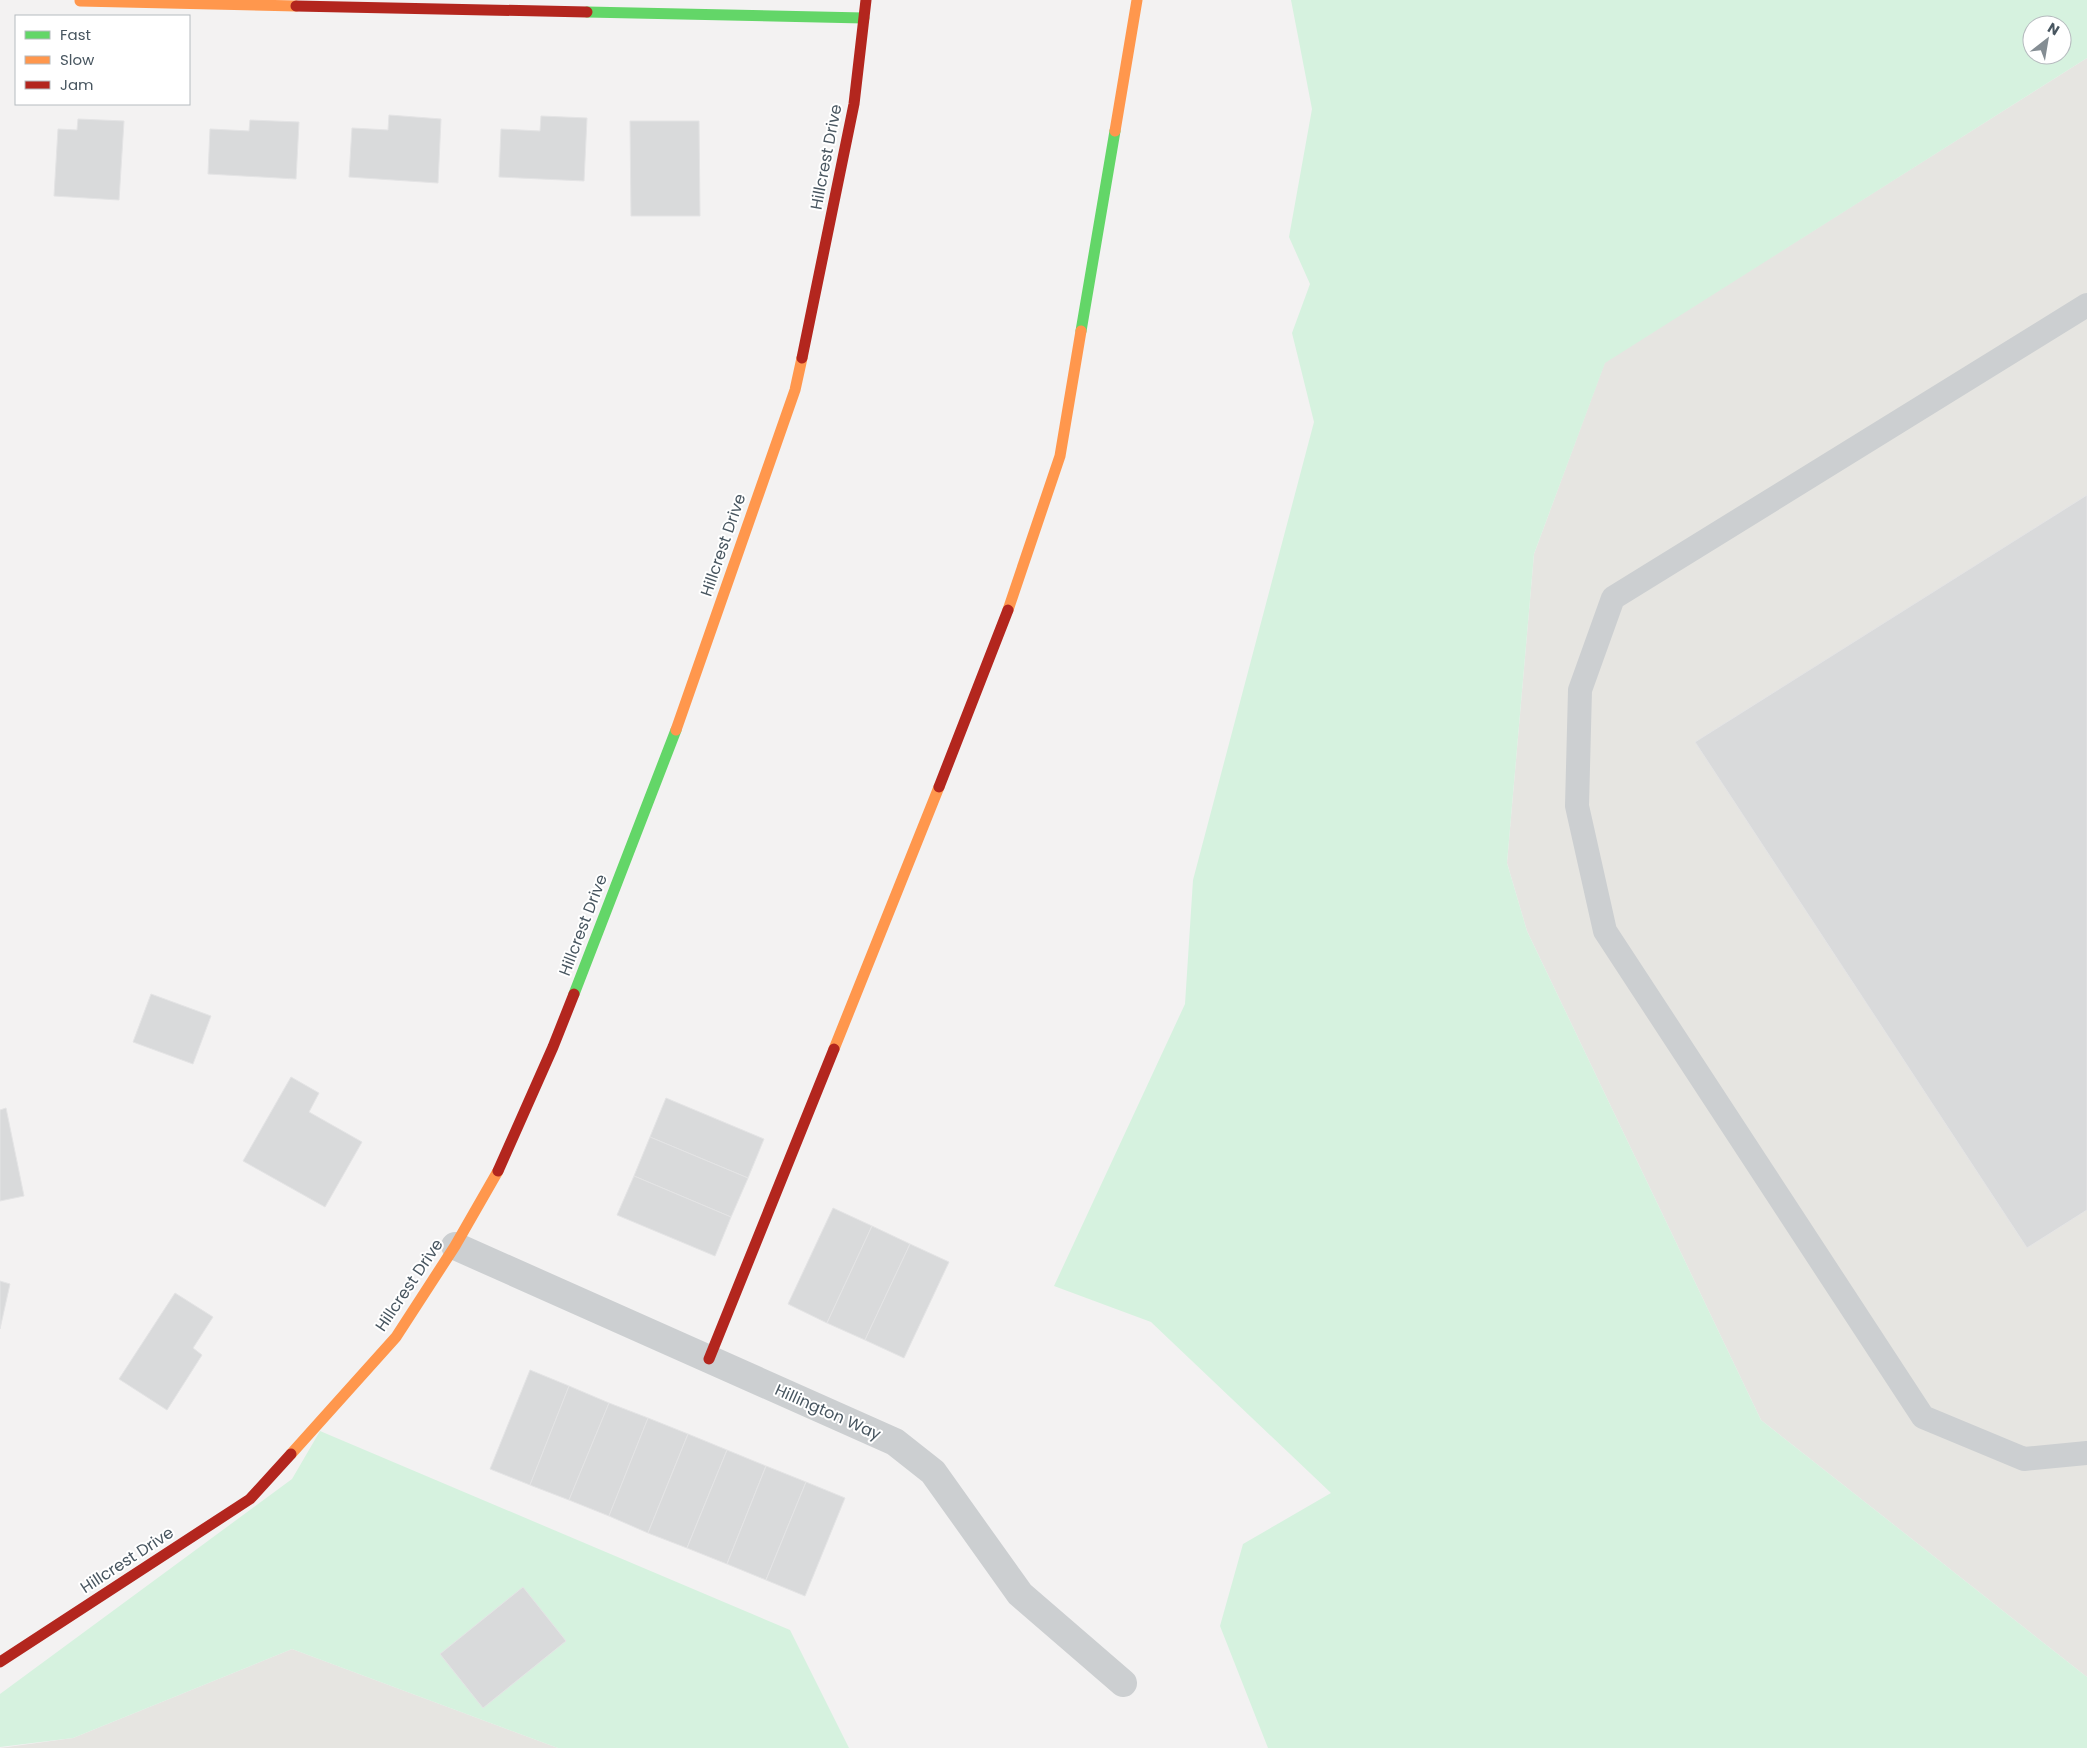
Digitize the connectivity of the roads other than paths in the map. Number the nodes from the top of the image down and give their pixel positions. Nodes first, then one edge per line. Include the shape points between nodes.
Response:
1 (80, 0) edge
2 (866, 0) edge
3 (1137, 0) edge
4 (864, 18) junction
5 (2087, 306) edge
6 (455, 1246) junction
7 (709, 1359) junction
8 (2087, 1453) edge
9 (0, 1662) edge
10 (1123, 1683) dead end

1 - 4 street
2 - 4 street, Hillcrest Drive
3 - 7 street via 1060,456 997,643
4 - 6 street, Hillcrest Drive via 854,104 795,390 663,767 556,1038 497,1172
5 - 8 lane via 1612,598 1580,690 1577,806 1605,931 1922,1417 2024,1458
6 - 7 street, Hillington Way
6 - 9 street, Hillcrest Drive via 396,1337 250,1499
7 - 10 street, Hillington Way via 895,1442 933,1472 1020,1594

